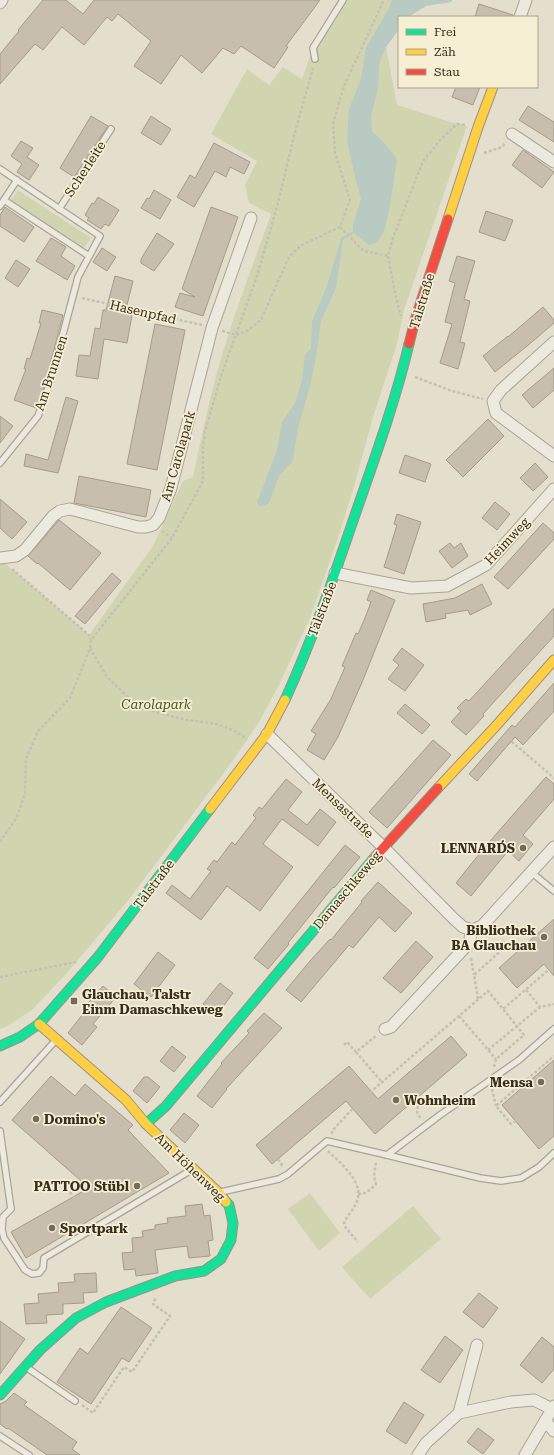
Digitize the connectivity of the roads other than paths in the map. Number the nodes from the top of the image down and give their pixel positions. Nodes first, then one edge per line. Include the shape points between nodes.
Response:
1 (2, 0) edge
2 (343, 0) edge
3 (526, 0) edge
4 (0, 3) edge
5 (520, 16) edge
6 (315, 59) dead end
7 (493, 88) edge
8 (111, 129) dead end
9 (512, 134) road end
10 (554, 162) edge
11 (0, 169) edge
12 (16, 180) junction
13 (4, 200) junction
14 (0, 206) edge
15 (59, 209) junction
16 (251, 218) dead end
17 (89, 256) junction
18 (554, 342) edge
19 (554, 456) edge
20 (0, 463) edge
21 (554, 489) edge
22 (3, 561) edge
23 (335, 573) junction
24 (554, 660) edge
25 (267, 734) junction
26 (554, 847) edge
27 (383, 848) junction
28 (531, 872) junction
29 (554, 891) edge
30 (472, 930) junction
31 (39, 1024) junction
32 (385, 1029) dead end
33 (554, 1029) edge
34 (56, 1039) junction
35 (0, 1046) edge
36 (0, 1102) edge
37 (146, 1124) junction
38 (0, 1131) edge
39 (554, 1153) edge
40 (388, 1155) junction
41 (193, 1169) junction
42 (219, 1193) junction
43 (477, 1345) dead end
44 (26, 1366) junction
45 (0, 1395) edge
46 (75, 1401) road end
47 (553, 1408) edge
48 (459, 1413) junction
49 (545, 1421) junction
50 (554, 1430) edge
51 (0, 1436) edge
52 (29, 1455) edge
53 (418, 1455) edge
54 (525, 1455) edge

1 - 4 street
2 - 6 lane via 313,48
3 - 5 street
7 - 23 street, Talstraße via 415,320 388,420
8 - 15 lane, Scherleite
9 - 10 street
11 - 12 lane
12 - 13 lane
12 - 15 lane
13 - 14 lane
13 - 17 lane
15 - 17 lane, Am Brunnen via 100,236
16 - 22 street, Am Carolapark via 212,328 171,488 159,518 153,524 138,527 70,509 60,511 52,516 25,550
17 - 20 lane, Am Brunnen via 78,277 50,383 38,416
18 - 19 street via 501,390 493,401 496,413
21 - 23 street, Heimweg via 486,565 447,586 411,588
23 - 25 street, Talstraße via 300,667
24 - 27 street, Damaschkeweg
25 - 27 street, Mensastraße
25 - 31 street, Talstraße via 98,957
26 - 28 street
27 - 30 street, Mensastraße via 453,918 463,927
27 - 37 street, Damaschkeweg via 166,1106
28 - 29 lane
28 - 30 street via 482,926
30 - 32 street via 469,943 391,1027
31 - 34 street, Am Höhenweg
31 - 35 street, Talstraße
33 - 40 lane via 519,1060
34 - 36 lane
34 - 37 street, Am Höhenweg via 126,1100
37 - 41 street, Am Höhenweg
38 - 41 lane via 11,1209 3,1218 2,1230 4,1238 25,1270 32,1274 43,1268 44,1258
39 - 40 lane via 539,1167 521,1178 501,1181
40 - 42 lane via 327,1141 279,1179
41 - 42 street, Am Höhenweg
42 - 44 street, Am Höhenweg via 229,1205 234,1224 231,1240 221,1259 204,1271 175,1276 106,1302 76,1318
43 - 48 street
44 - 45 street, Am Höhenweg
44 - 46 lane
47 - 48 street via 534,1400
47 - 49 street
48 - 53 street via 426,1443
49 - 50 street
49 - 54 street
51 - 52 lane

